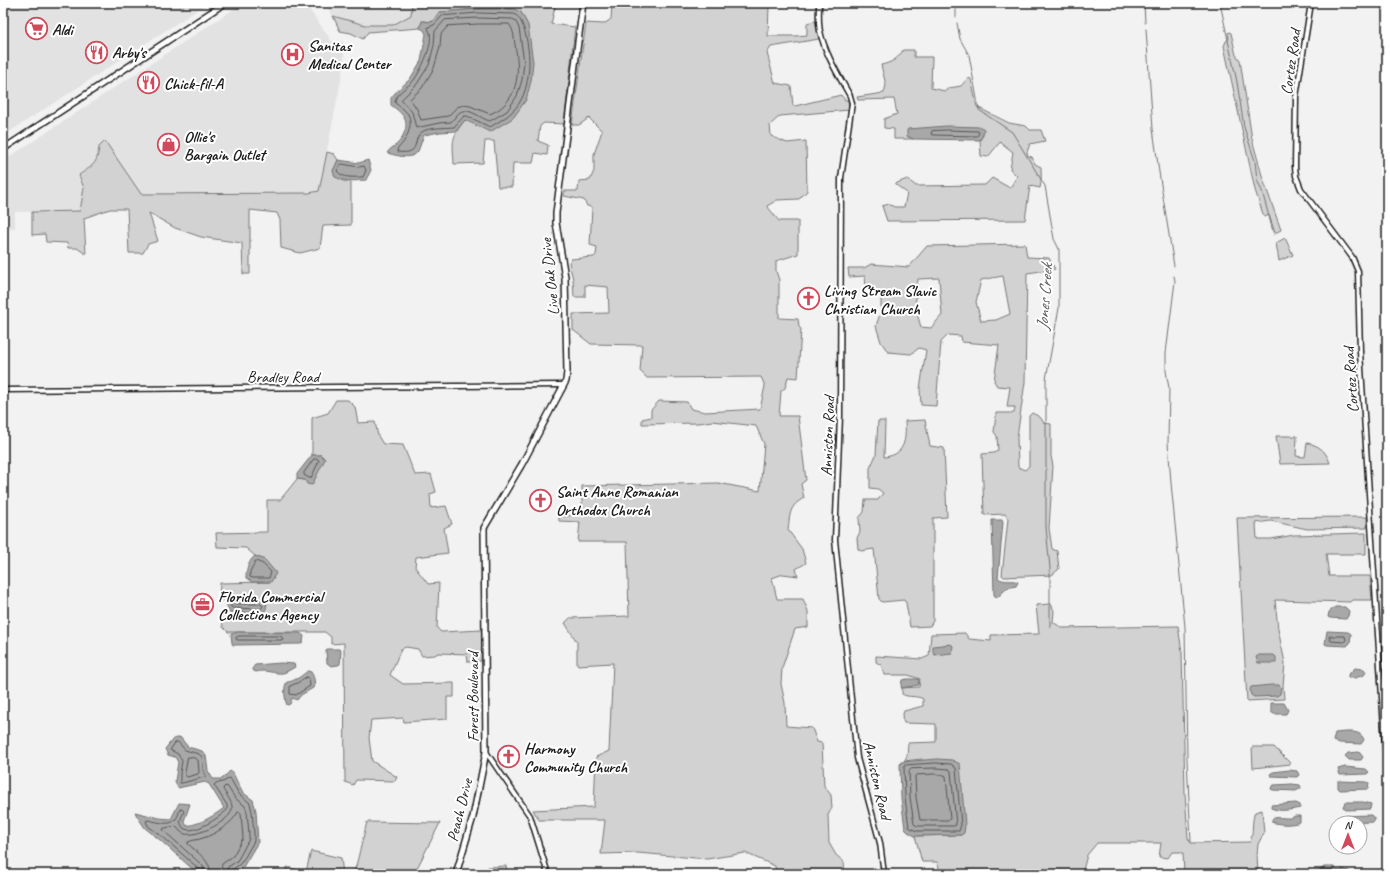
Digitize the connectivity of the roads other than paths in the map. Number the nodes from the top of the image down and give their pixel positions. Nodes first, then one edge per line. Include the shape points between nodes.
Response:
1 (225, 3) edge
2 (583, 3) edge
3 (819, 3) edge
4 (1311, 3) edge
5 (3, 149) edge
6 (563, 386) junction
7 (3, 390) edge
8 (484, 528) joint
9 (486, 752) junction
10 (1387, 776) edge
11 (456, 874) edge
12 (548, 874) edge
13 (884, 874) edge

1 - 5 main road
2 - 6 main road, Live Oak Drive via 556,213 564,264 566,302 567,372
3 - 13 street, Anniston Road via 820,30 852,103 841,178 840,416 835,532 857,758 880,842
4 - 10 street, Cortez Road via 1296,97 1296,176 1301,189 1352,257 1358,271 1360,352
6 - 7 street, Bradley Road
6 - 8 main road, Live Oak Drive via 522,464
8 - 9 main road, Forest Boulevard
9 - 11 main road, Peach Drive via 473,817
9 - 12 street, Forest Boulevard via 530,816

